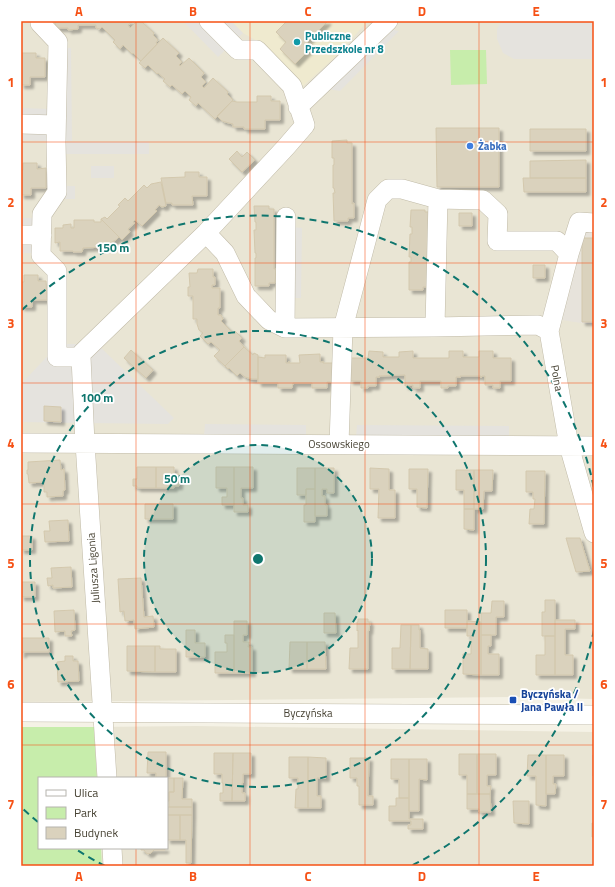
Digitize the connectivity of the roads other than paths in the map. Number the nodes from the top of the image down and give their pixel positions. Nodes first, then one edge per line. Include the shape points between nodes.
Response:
1 (40, 21) edge
2 (209, 21) edge
3 (388, 21) edge
4 (298, 106) junction
5 (21, 124) edge
6 (56, 125) junction
7 (438, 199) junction
8 (286, 217) dead end
9 (587, 223) edge
10 (206, 233) junction
11 (42, 235) junction
12 (21, 236) edge
13 (569, 254) junction
14 (435, 327) junction
15 (285, 328) junction
16 (342, 328) junction
17 (549, 331) junction
18 (81, 357) junction
19 (21, 443) edge
20 (84, 443) junction
21 (339, 444) junction
22 (569, 446) junction
23 (594, 446) edge
24 (594, 533) edge
25 (21, 712) edge
26 (103, 712) junction
27 (594, 715) edge
28 (107, 777) edge
29 (112, 849) edge
30 (113, 866) edge

1 - 6 street via 58,42
2 - 4 street via 238,50 257,50 292,86
3 - 4 street
4 - 10 street via 305,125
5 - 6 street
6 - 11 street via 57,192 42,214
7 - 13 street via 483,200 498,214 497,241 557,241
7 - 14 street
7 - 16 street via 402,189 388,189 376,200
8 - 15 street
9 - 13 street, Polna
10 - 15 street via 225,253 246,296 269,320
10 - 18 street via 82,353
11 - 12 street
11 - 18 street via 41,255 56,271 57,358
13 - 17 street, Polna
14 - 16 street
14 - 17 street via 538,325
15 - 16 street
16 - 21 street
17 - 22 street, Polna
18 - 20 street, Juliusza Ligonia
19 - 20 street, Ossowskiego
20 - 21 street, Ossowskiego
20 - 26 street, Juliusza Ligonia
21 - 22 street, Ossowskiego
22 - 23 street, Ossowskiego
22 - 24 street, Polna
25 - 26 street, Byczyńska
26 - 27 street, Byczyńska
26 - 28 street, Juliusza Ligonia
29 - 30 street

